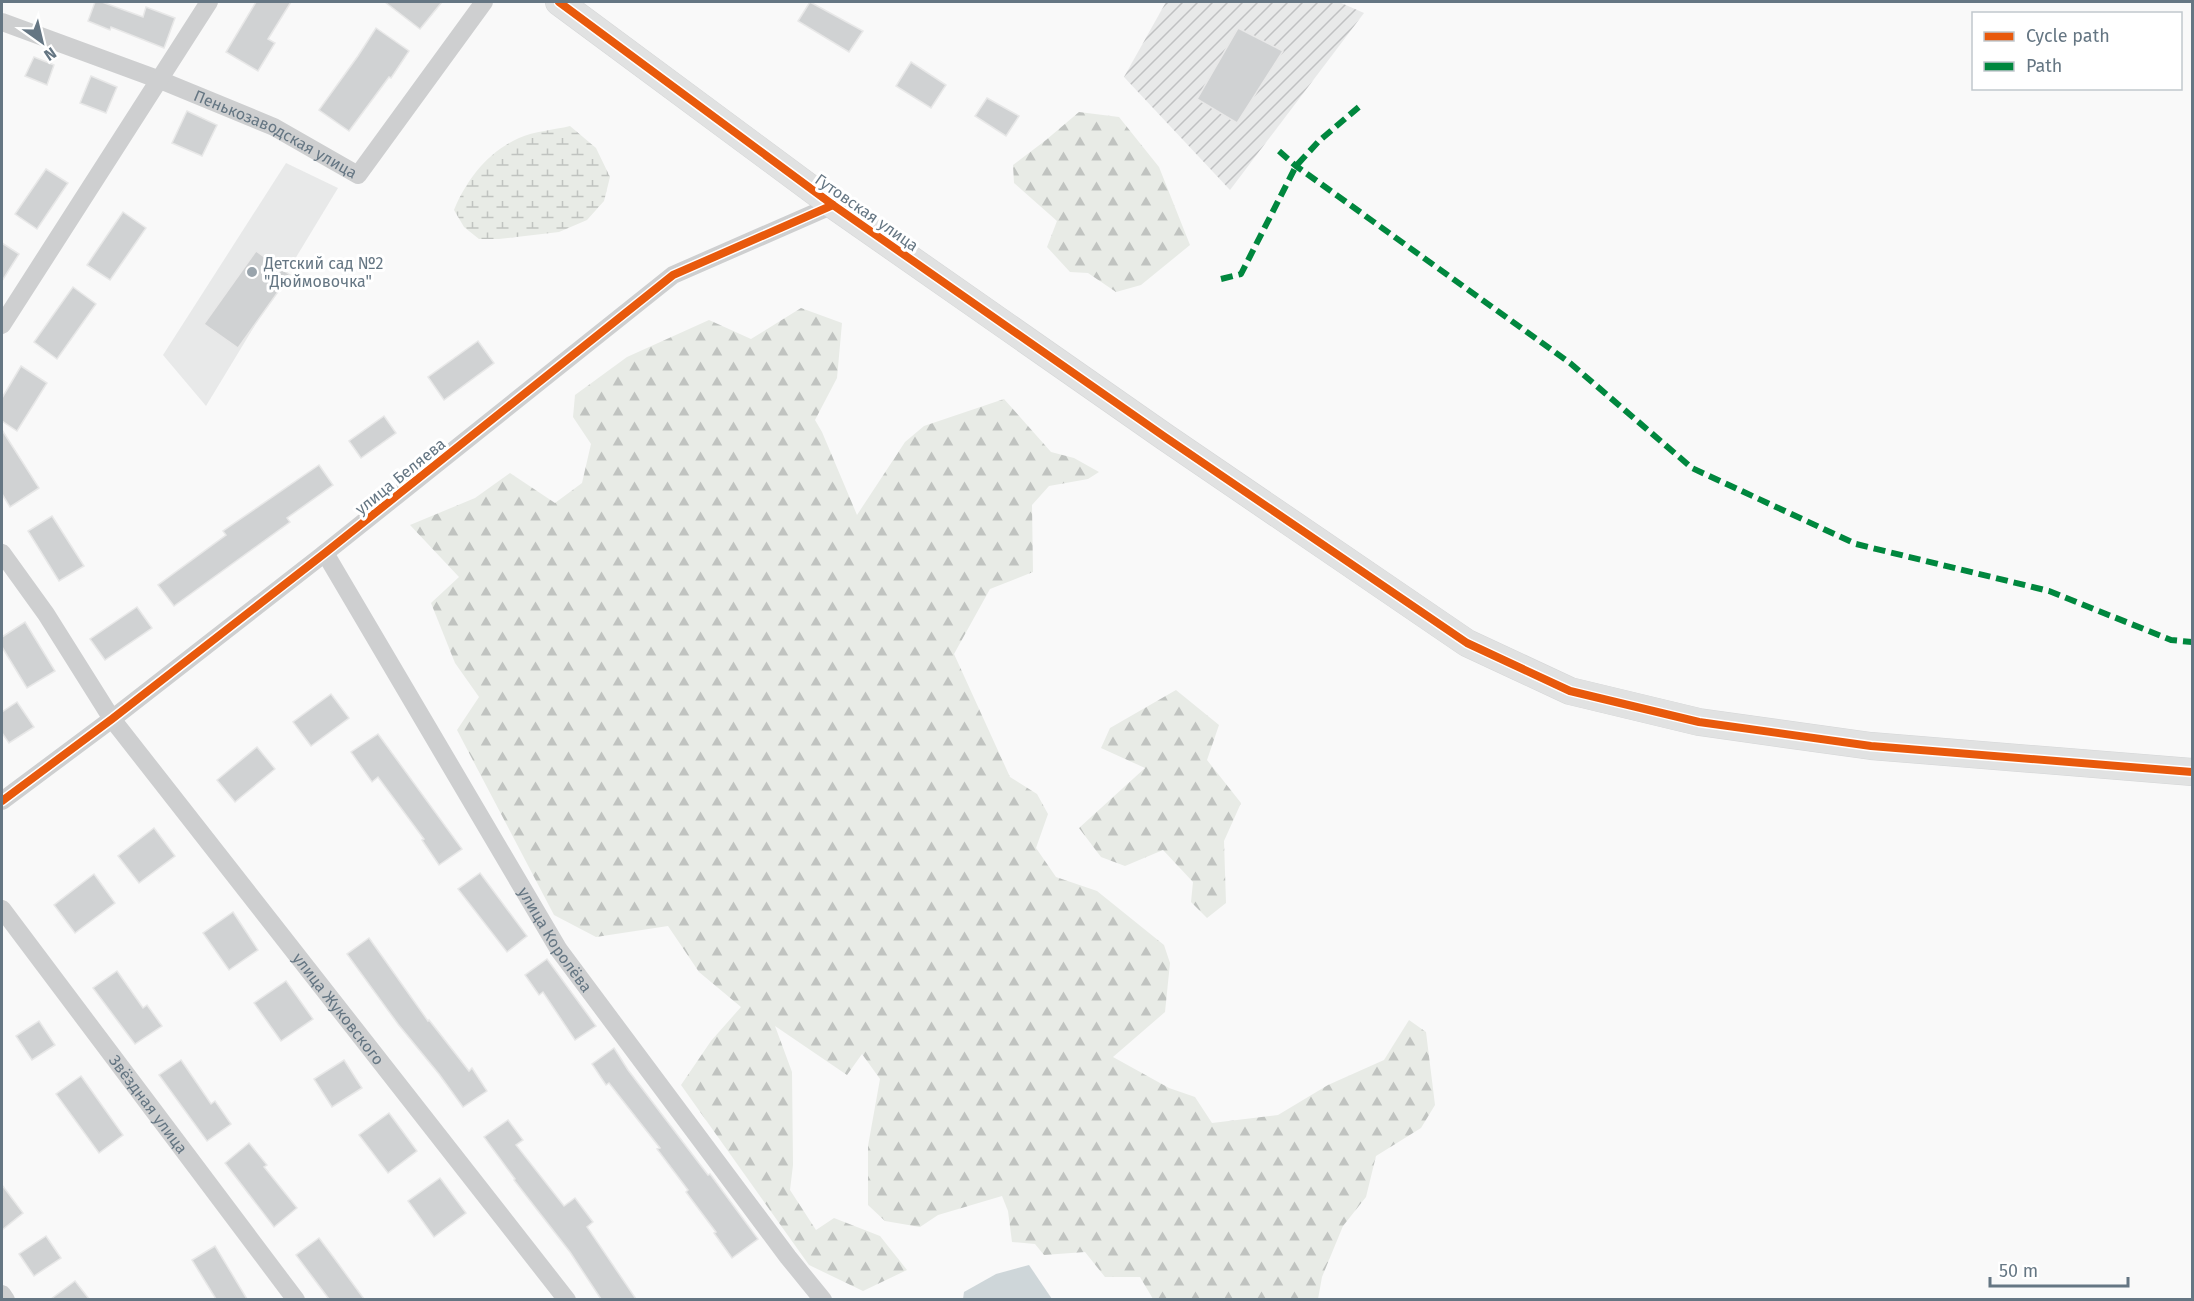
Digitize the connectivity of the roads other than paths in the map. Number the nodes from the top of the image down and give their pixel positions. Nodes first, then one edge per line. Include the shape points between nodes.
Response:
1 (209, 2) edge
2 (484, 2) edge
3 (559, 2) edge
4 (2, 22) edge
5 (160, 80) junction
6 (833, 205) junction
7 (2, 325) edge
8 (2, 553) edge
9 (325, 553) junction
10 (112, 719) junction
11 (2193, 772) edge
12 (2, 801) edge
13 (2, 909) edge
14 (2, 1294) edge
15 (6, 1299) edge
16 (296, 1299) edge
17 (567, 1299) edge
18 (823, 1299) edge

1 - 5 street
2 - 5 street, Пенькозаводская улица via 358,175 274,127
3 - 6 street, Гутовская улица
4 - 5 street
5 - 7 street
6 - 9 street, улица Беляева via 672,275
6 - 11 street, Гутовская улица via 1467,643 1570,691 1699,722 1860,744
8 - 10 street, улица Жуковского
9 - 10 street, улица Беляева
9 - 18 street, улица Королёва via 559,950
10 - 12 street, улица Беляева
10 - 17 street, улица Жуковского
13 - 16 street, Звёздная улица
14 - 15 street

